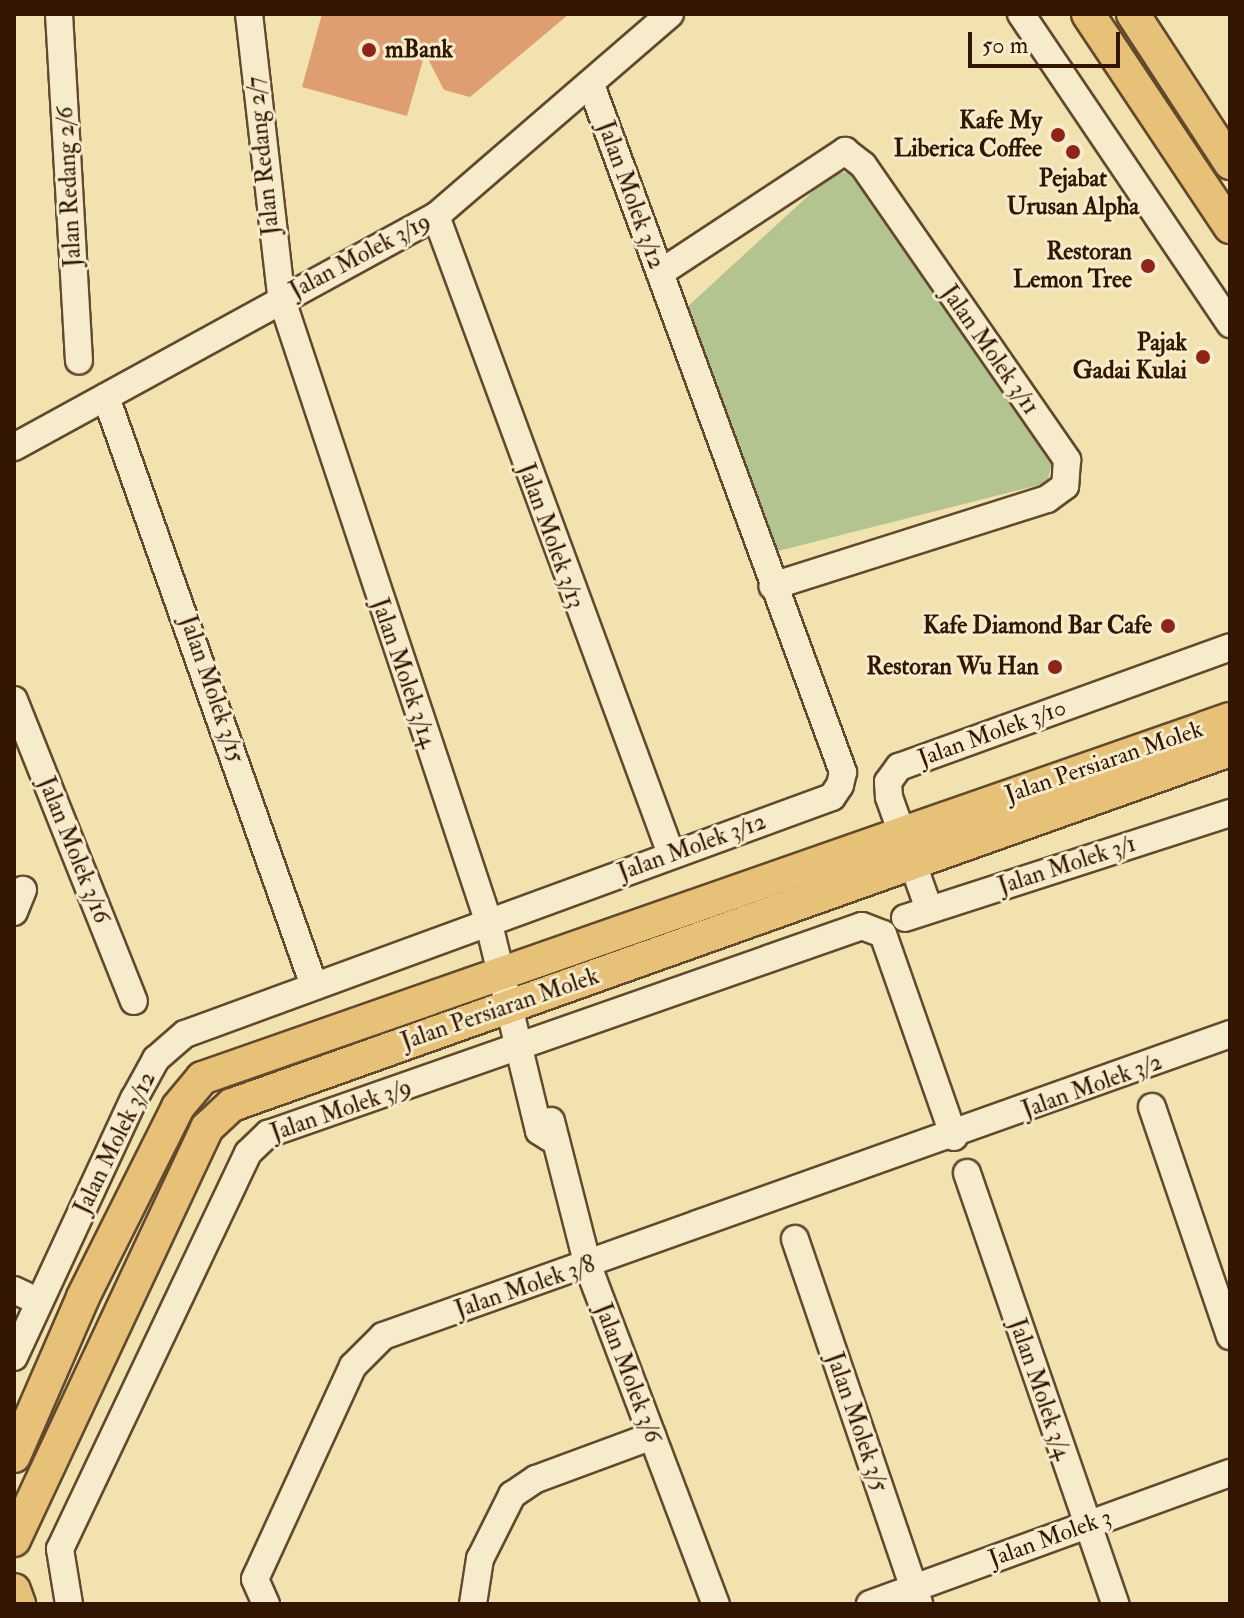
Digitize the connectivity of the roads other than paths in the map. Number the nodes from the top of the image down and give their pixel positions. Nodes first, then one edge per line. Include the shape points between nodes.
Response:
1 (59, 14) edge
2 (249, 14) edge
3 (670, 14) edge
4 (1021, 14) edge
5 (1088, 14) edge
6 (1133, 14) edge
7 (591, 85) junction
8 (1230, 163) edge
9 (436, 216) junction
10 (1230, 227) edge
11 (660, 273) junction
12 (281, 297) junction
13 (1230, 324) edge
14 (79, 360) dead end
15 (106, 397) junction
16 (14, 447) edge
17 (772, 586) junction
18 (1230, 647) edge
19 (14, 700) edge
20 (1230, 719) edge
21 (1230, 750) edge
22 (1230, 813) edge
23 (900, 830) junction
24 (671, 854) junction
25 (912, 864) junction
26 (917, 914) joint
27 (488, 920) junction
28 (503, 971) junction
29 (313, 983) junction
30 (134, 1001) dead end
31 (512, 1007) junction
32 (1230, 1034) edge
33 (523, 1050) junction
34 (1152, 1107) dead end
35 (954, 1137) junction
36 (967, 1173) dead end
37 (795, 1239) dead end
38 (588, 1266) junction
39 (14, 1290) edge
40 (38, 1301) junction
41 (1230, 1336) edge
42 (14, 1357) edge
43 (652, 1436) junction
44 (14, 1456) edge
45 (1230, 1473) edge
46 (1086, 1525) junction
47 (14, 1540) edge
48 (14, 1590) edge
49 (916, 1596) edge
50 (19, 1604) edge
51 (69, 1604) edge
52 (266, 1604) edge
53 (473, 1604) edge
54 (716, 1604) edge
55 (870, 1604) edge
56 (1115, 1604) edge

1 - 14 street, Jalan Redang 2/6
2 - 12 street, Jalan Redang 2/7
3 - 7 street, Jalan Molek 3/19
4 - 13 street
5 - 10 main road
6 - 8 main road
7 - 9 street, Jalan Molek 3/19
7 - 11 street, Jalan Molek 3/12
9 - 12 street, Jalan Molek 3/19
9 - 24 street, Jalan Molek 3/13
11 - 17 street, Jalan Molek 3/12
11 - 17 street, Jalan Molek 3/11 via 845,151 863,165 1067,460 1065,486 1047,499
12 - 15 street, Jalan Molek 3/19
12 - 27 street, Jalan Molek 3/14
15 - 16 street, Jalan Molek 3/19
15 - 29 street, Jalan Molek 3/15
17 - 24 street, Jalan Molek 3/12 via 843,772 840,785 832,797
18 - 23 street, Jalan Molek 3/10 via 899,767 888,782
19 - 30 street, Jalan Molek 3/16
20 - 23 main road, Jalan Persiaran Molek
21 - 25 main road, Jalan Persiaran Molek
22 - 26 street, Jalan Molek 3/1
23 - 25 street, Jalan Molek 3/10
23 - 28 main road, Jalan Persiaran Molek
24 - 27 street, Jalan Molek 3/12
25 - 26 street, Jalan Molek 3/10
25 - 31 main road, Jalan Persiaran Molek
27 - 28 street, Jalan Molek 3/14
27 - 29 street, Jalan Molek 3/12
28 - 31 street, Jalan Molek 3/14
28 - 44 main road, Jalan Persiaran Molek via 216,1071 189,1088 83,1297
29 - 40 street, Jalan Molek 3/12 via 185,1034 156,1059
31 - 33 street, Jalan Molek 3/14
31 - 47 main road, Jalan Persiaran Molek via 260,1090 218,1114
32 - 35 street, Jalan Molek 3/2
33 - 35 street, Jalan Molek 3/9 via 862,926 883,934
33 - 38 street, Jalan Molek 3/6 via 539,1131 550,1138
33 - 51 street, Jalan Molek 3/9 via 292,1125 254,1145 60,1549
34 - 41 street
35 - 38 street, Jalan Molek 3/8
36 - 46 street, Jalan Molek 3/4
37 - 49 street, Jalan Molek 3/5
38 - 43 street, Jalan Molek 3/6
38 - 52 street, Jalan Molek 3/8 via 383,1336 353,1366 255,1579
39 - 40 street
40 - 42 street, Jalan Molek 3/12
43 - 53 street via 536,1479 512,1495 480,1559
43 - 54 street, Jalan Molek 3/6
45 - 46 street, Jalan Molek 3
46 - 49 street, Jalan Molek 3
46 - 56 street, Jalan Molek 3/4
48 - 50 main road
49 - 55 street, Jalan Molek 3

